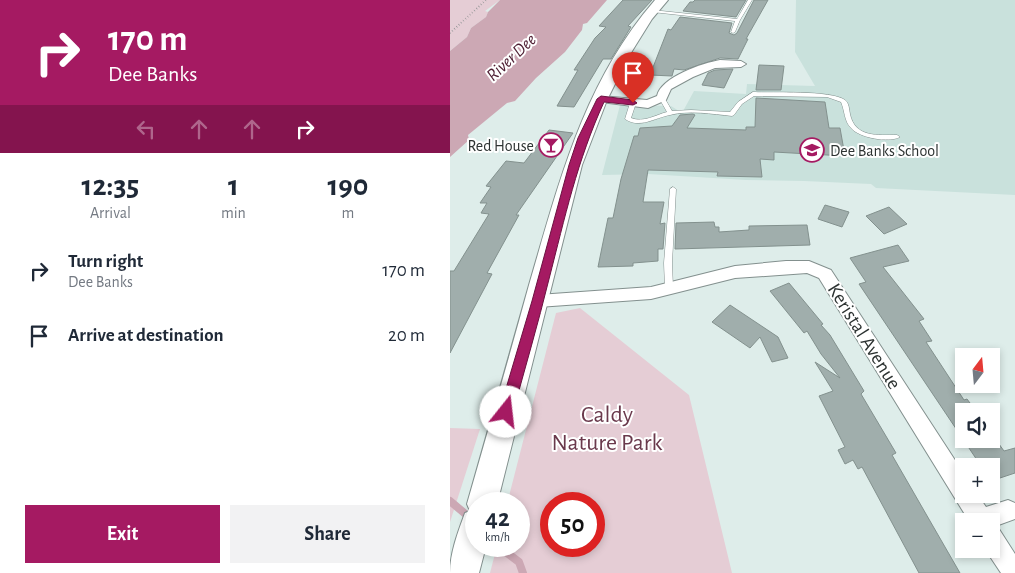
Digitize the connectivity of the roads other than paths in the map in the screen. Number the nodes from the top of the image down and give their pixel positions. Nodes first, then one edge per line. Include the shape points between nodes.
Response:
1 (750, 0) edge
2 (657, 6) edge
3 (738, 20) junction
4 (733, 32) dead end
5 (741, 64) dead end
6 (662, 98) junction
7 (601, 99) junction
8 (633, 103) junction
9 (670, 112) junction
10 (897, 137) dead end
11 (673, 190) dead end
12 (670, 288) junction
13 (538, 301) junction
14 (955, 479) edge
15 (484, 492) edge
16 (1008, 511) dead end
17 (1000, 516) edge
18 (1000, 550) edge
19 (468, 557) edge
20 (464, 573) edge
21 (1014, 573) edge

1 - 3 lane
2 - 3 lane
2 - 7 main road via 638,30
3 - 4 lane
5 - 6 street via 728,59 704,67 671,83
6 - 8 street via 648,104
6 - 9 lane
7 - 8 street
7 - 13 main road via 573,165
8 - 9 lane via 628,120 634,122 652,120
9 - 10 lane via 732,114 753,94 828,95 843,100 854,128 866,135
11 - 12 lane via 668,263
12 - 13 street, Keristal Avenue via 651,293
12 - 14 street, Keristal Avenue via 735,272 786,267 809,267 825,274
13 - 15 main road
16 - 17 street
18 - 21 street, Keristal Avenue
19 - 20 main road

